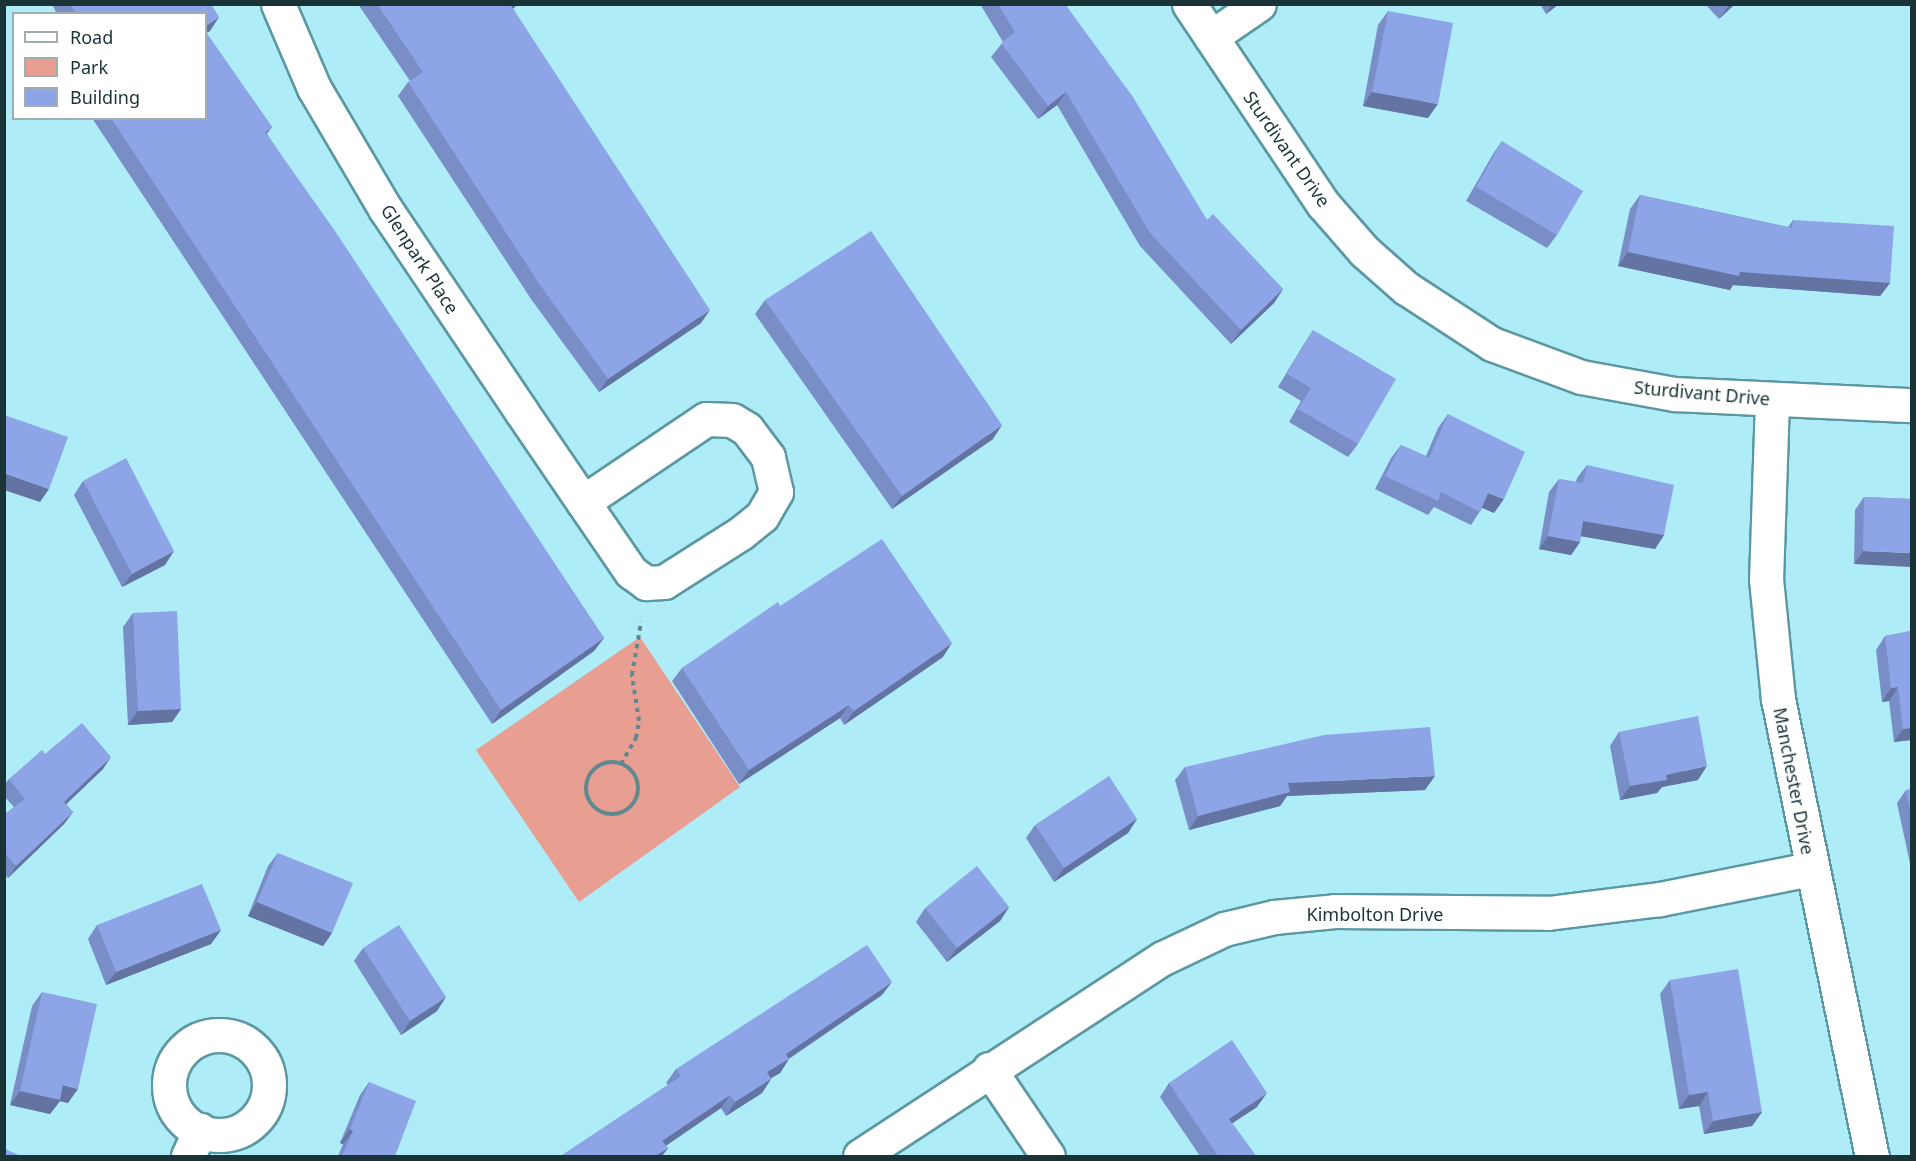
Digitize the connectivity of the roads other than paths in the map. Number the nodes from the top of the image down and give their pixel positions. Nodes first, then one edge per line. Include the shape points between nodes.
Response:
1 (278, 4) edge
2 (1189, 4) edge
3 (1260, 4) edge
4 (1210, 37) junction
5 (1772, 400) junction
6 (1911, 405) edge
7 (583, 502) junction
8 (1810, 869) junction
9 (989, 1069) junction
10 (860, 1156) edge
11 (1047, 1156) edge
12 (1872, 1156) edge

1 - 7 street, Glenpark Place via 314,88 387,210
2 - 4 street, Sturdivant Drive
3 - 4 street
4 - 5 street, Sturdivant Drive via 1323,204 1372,258 1451,320 1492,344 1581,378 1676,394
5 - 6 street, Sturdivant Drive
5 - 8 street, Manchester Drive via 1766,579 1770,639
7 - 7 street, Glenpark Place via 631,572 646,583 664,582 748,527 762,516 776,492 768,457 747,429 732,420 706,419
8 - 9 street, Kimbolton Drive via 1660,899 1548,913 1335,911 1274,917 1224,929 1163,958
8 - 12 street, Manchester Drive
9 - 10 street, Kimbolton Drive
9 - 11 street

